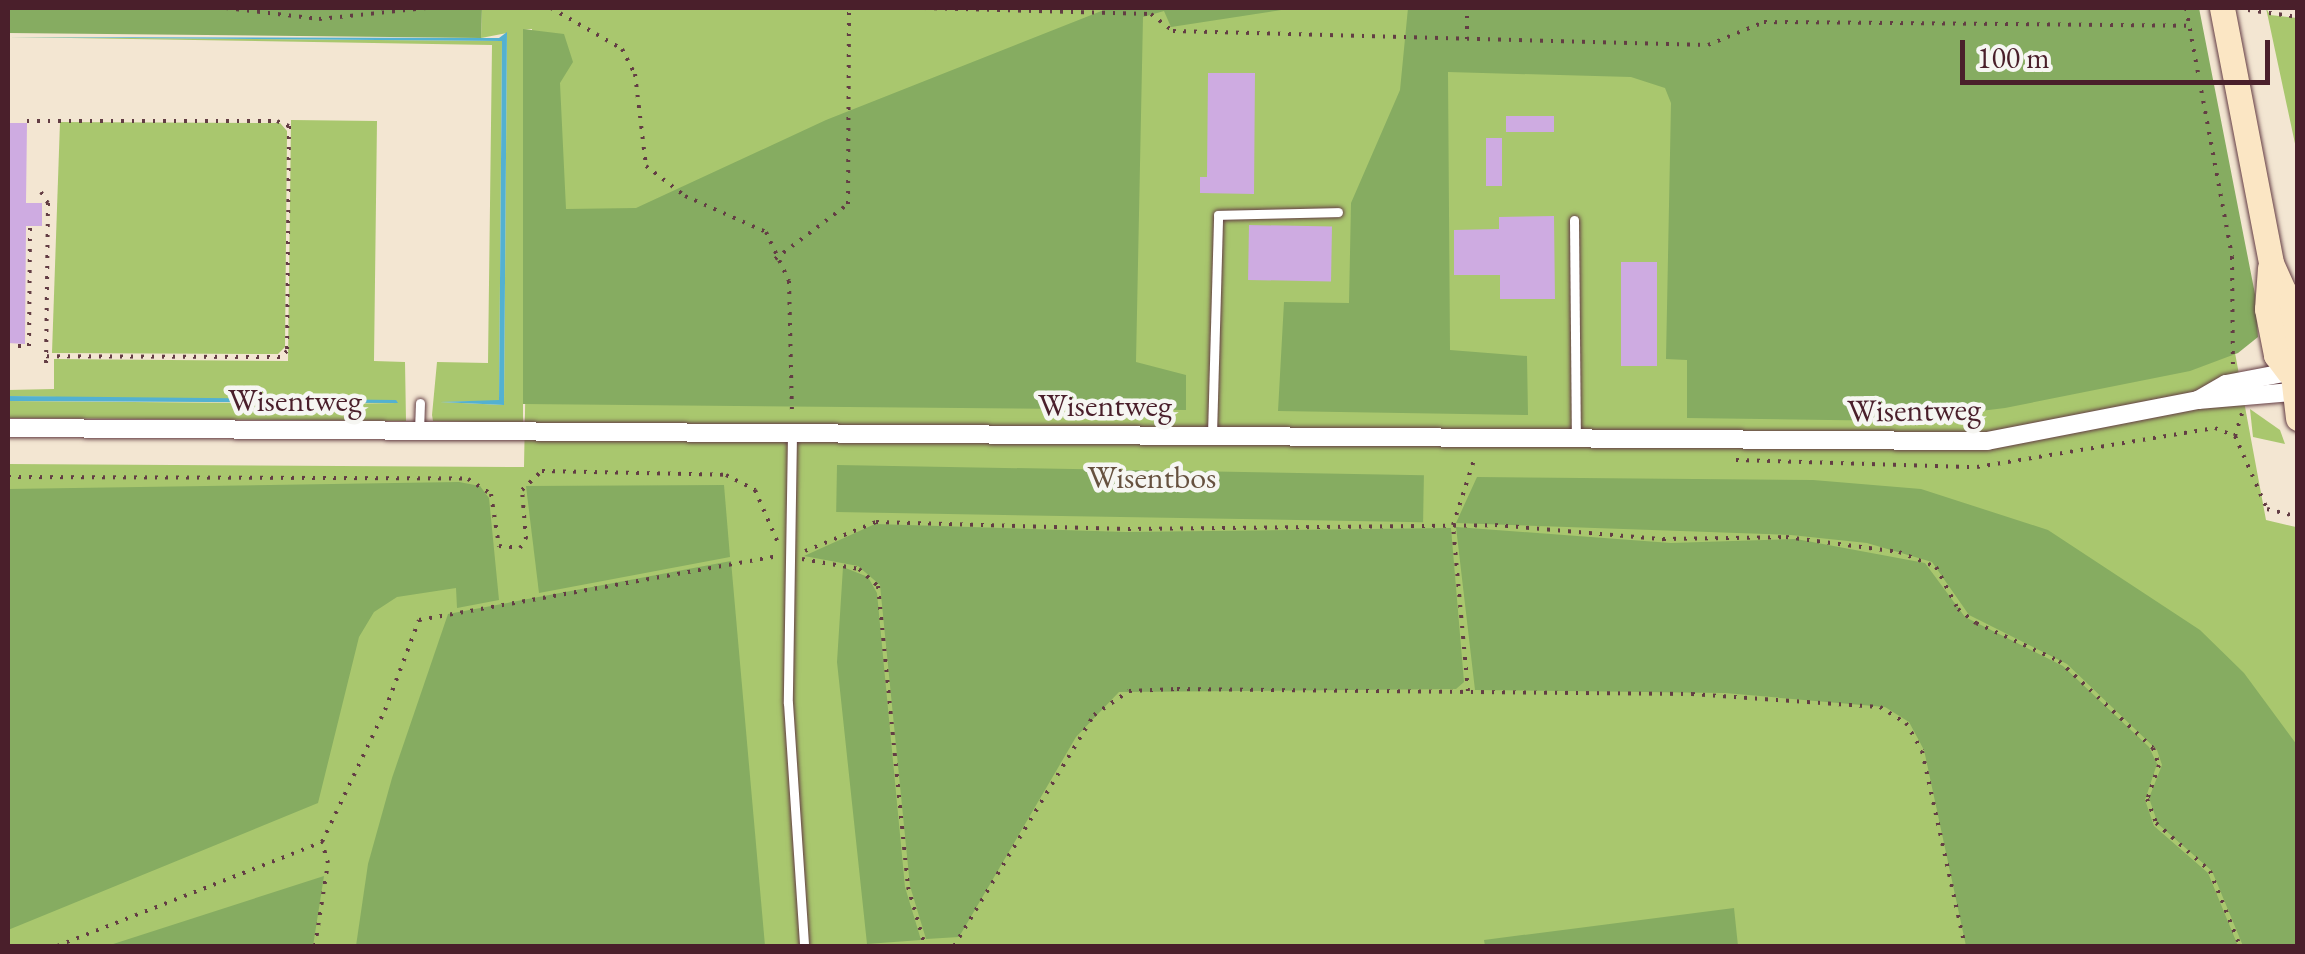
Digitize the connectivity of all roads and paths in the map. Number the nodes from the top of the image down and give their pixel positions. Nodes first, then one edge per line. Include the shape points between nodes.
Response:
1 (226, 8) edge
2 (428, 8) edge
3 (551, 8) edge
4 (849, 8) edge
5 (924, 8) edge
6 (1467, 8) edge
7 (2186, 8) edge
8 (2235, 9) edge
9 (2298, 17) edge
10 (2189, 26) junction
11 (1467, 39) junction
12 (26, 121) dead end
13 (40, 192) dead end
14 (1338, 212) dead end
15 (1574, 220) dead end
16 (30, 226) dead end
17 (774, 259) junction
18 (8, 346) edge
19 (46, 356) junction
20 (46, 364) dead end
21 (2290, 382) junction
22 (2238, 391) junction
23 (420, 404) dead end
24 (2298, 418) edge
25 (8, 428) edge
26 (420, 431) junction
27 (2172, 433) dead end
28 (792, 434) junction
29 (1212, 435) junction
30 (2235, 436) junction
31 (1576, 440) junction
32 (1475, 452) dead end
33 (8, 477) edge
34 (2297, 518) edge
35 (1453, 525) junction
36 (792, 553) junction
37 (1468, 691) junction
38 (322, 842) junction
39 (57, 946) edge
40 (315, 946) edge
41 (804, 946) edge
42 (925, 946) edge
43 (954, 946) edge
44 (1964, 946) edge
45 (2240, 946) edge

1 - 2 path via 318,19
3 - 17 path via 622,49 636,74 646,166 685,196 766,232
4 - 17 path via 848,204
5 - 11 path via 1151,14 1173,31
6 - 11 path
7 - 10 path
8 - 9 path
8 - 21 main road via 2271,263 2293,348
10 - 11 path via 1764,22 1708,45
10 - 22 path via 2232,257
12 - 19 path via 289,126 287,351 280,357
13 - 19 path via 48,216
14 - 29 lane via 1218,215
15 - 31 lane
16 - 18 path via 30,346
17 - 28 path via 789,281
19 - 20 path
21 - 22 street, Wisentweg
21 - 24 main road
22 - 30 path via 2243,419
22 - 31 street, Wisentweg via 1987,441
23 - 26 lane
25 - 26 street, Wisentweg
26 - 28 street, Wisentweg
27 - 30 path via 2215,428
28 - 29 street, Wisentweg
28 - 36 lane
29 - 31 street, Wisentweg
30 - 34 path via 2267,508
32 - 35 path via 1472,483
33 - 36 path via 468,480 490,494 499,546 520,548 526,539 525,482 542,471 726,475 750,484 773,539
35 - 36 path via 1128,529 876,522
35 - 37 path
35 - 45 path via 1664,539 1786,536 1869,546 1929,562 1958,610 2059,660 2153,748 2160,765 2147,799 2156,824 2210,872
36 - 38 path via 418,620 385,710
36 - 41 lane via 788,703
36 - 42 path via 858,569 878,586 908,887
37 - 43 path via 1123,693 1083,730
37 - 44 path via 1723,695 1890,710 1913,732 1928,767
38 - 39 path
38 - 40 path via 328,863

